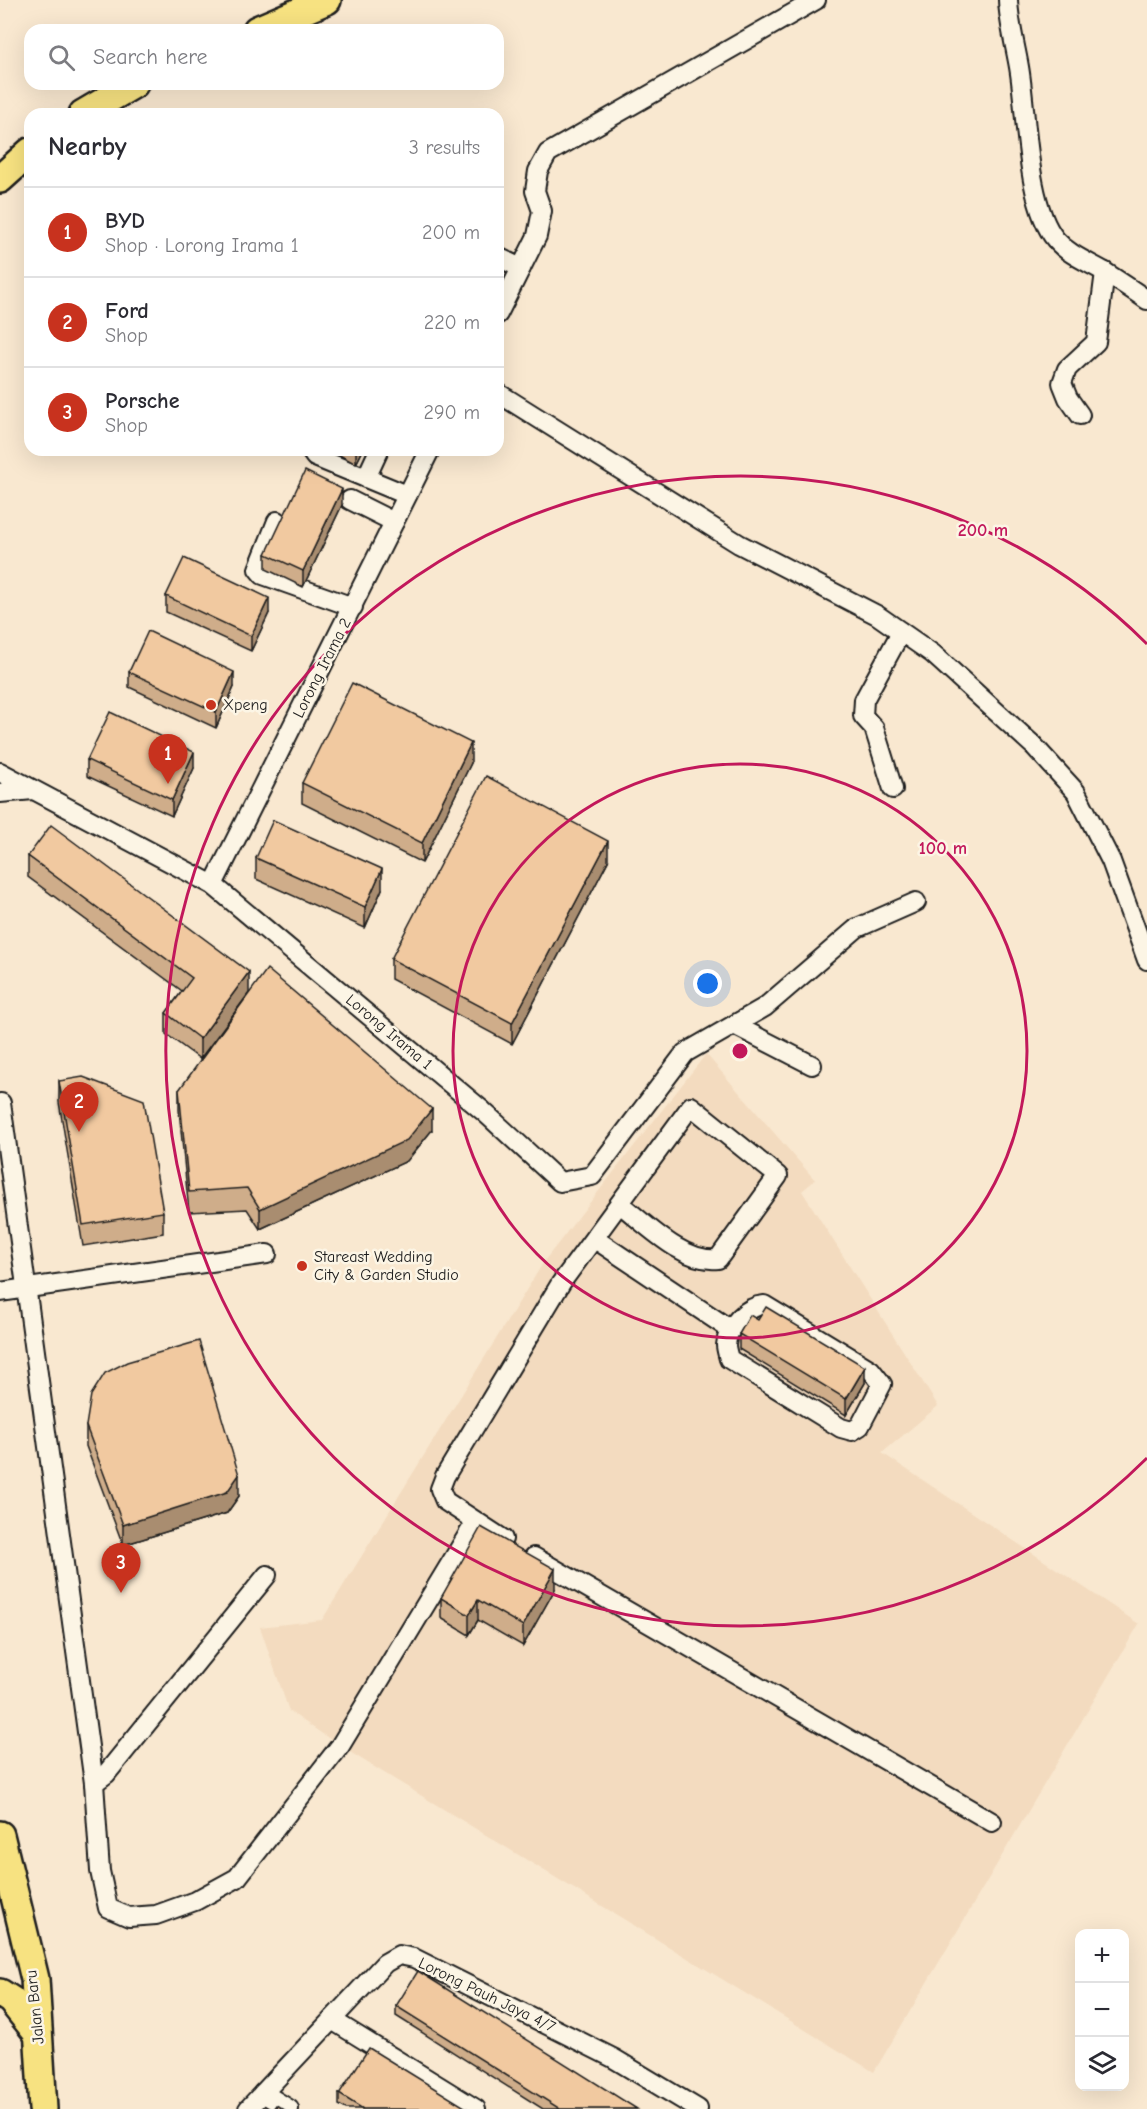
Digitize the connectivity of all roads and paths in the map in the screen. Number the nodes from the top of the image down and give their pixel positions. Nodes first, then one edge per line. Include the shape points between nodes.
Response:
1 (327, 0) edge
2 (816, 0) edge
3 (1008, 0) edge
4 (271, 24) edge
5 (124, 90) edge
6 (93, 108) edge
7 (24, 157) edge
8 (0, 179) edge
9 (504, 260) edge
10 (521, 268) junction
11 (1105, 272) junction
12 (1147, 300) edge
13 (504, 302) edge
14 (504, 397) edge
15 (1080, 415) dead end
16 (314, 456) edge
17 (376, 456) edge
18 (427, 456) edge
19 (366, 478) junction
20 (408, 495) junction
21 (350, 500) dead end
22 (277, 521) dead end
23 (394, 522) junction
24 (353, 607) junction
25 (901, 632) junction
26 (0, 772) edge
27 (893, 789) dead end
28 (33, 790) junction
29 (0, 793) edge
30 (213, 885) junction
31 (916, 902) dead end
32 (1147, 960) edge
33 (736, 1026) junction
34 (812, 1065) dead end
35 (1, 1103) edge
36 (620, 1204) junction
37 (595, 1239) junction
38 (267, 1254) dead end
39 (26, 1288) junction
40 (0, 1293) edge
41 (731, 1330) junction
42 (475, 1523) junction
43 (267, 1575) dead end
44 (94, 1783) junction
45 (992, 1822) dead end
46 (0, 1836) edge
47 (0, 1993) edge
48 (332, 2020) junction
49 (38, 2034) junction
50 (263, 2093) junction
51 (676, 2102) edge
52 (43, 2109) edge
53 (248, 2109) edge
54 (289, 2109) edge
55 (476, 2109) edge
56 (698, 2109) edge

1 - 4 highway
2 - 10 street via 548,153 538,171 536,191 542,211 537,236
3 - 11 street via 1026,133 1042,211 1055,239 1072,254
5 - 6 highway
7 - 8 highway
9 - 10 street
10 - 13 street
11 - 12 street
11 - 15 street via 1096,342 1067,369 1062,383
14 - 25 street via 739,543 877,615
16 - 19 street
17 - 19 street
18 - 20 street, Lorong Irama 2
19 - 20 street
20 - 23 street, Lorong Irama 2
21 - 23 street
22 - 24 street via 259,561 258,569 263,575
23 - 24 street, Lorong Irama 2
24 - 30 street, Lorong Irama 2
25 - 27 street via 864,700 863,716 874,728
25 - 32 street via 933,654 1034,746 1076,792 1111,861
26 - 28 street, Lorong Irama 1
28 - 29 street
28 - 30 street, Lorong Irama 1
30 - 33 street, Lorong Irama 1 via 483,1111 560,1182 592,1176 685,1053
31 - 33 street via 857,928 765,1007
33 - 34 street
35 - 39 street
36 - 36 street via 691,1106 778,1176 718,1259 690,1257
36 - 37 street
37 - 41 street
37 - 42 street via 561,1283 445,1476 440,1489 445,1501
38 - 39 street
39 - 40 street
39 - 44 street
41 - 41 street via 749,1308 764,1305 871,1370 882,1384 860,1426 852,1431 841,1428 729,1359 726,1344
42 - 44 street via 340,1746 237,1878 195,1901 156,1915 129,1917 108,1908 100,1871
42 - 45 street
43 - 44 street via 106,1774
46 - 49 highway, Jalan Baru via 34,1979
47 - 49 highway via 11,2000
48 - 50 street, Lorong Pauh Jaya 4/7
48 - 51 street, Lorong Pauh Jaya 4/7 via 386,1963 399,1955 414,1958 613,2058
48 - 55 street
49 - 52 highway, Jalan Baru
50 - 53 street, Lorong Pauh Jaya 4/7
50 - 54 street
51 - 56 street, Lorong Pauh Jaya 4/7

